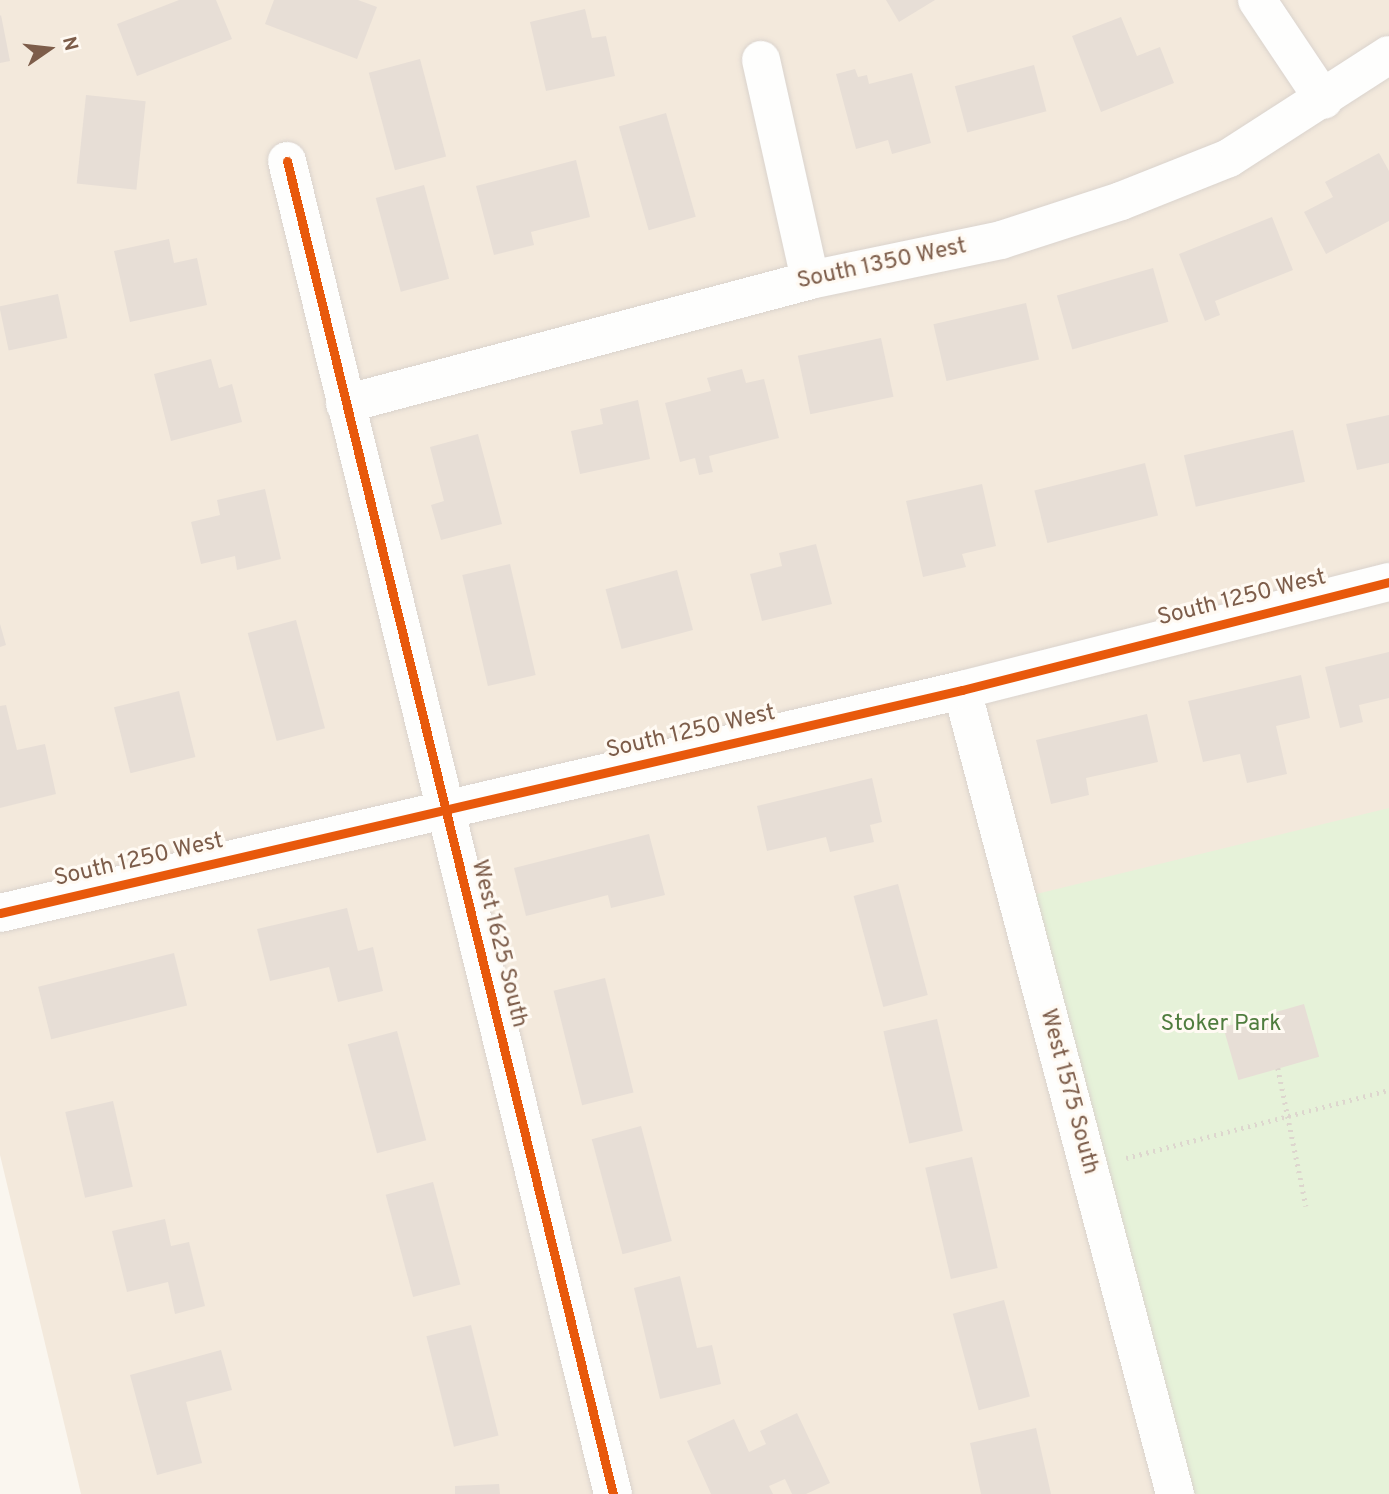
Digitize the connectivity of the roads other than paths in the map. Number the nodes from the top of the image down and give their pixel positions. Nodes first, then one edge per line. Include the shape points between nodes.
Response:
1 (1257, 0) edge
2 (1389, 55) edge
3 (761, 60) dead end
4 (1324, 100) junction
5 (287, 161) dead end
6 (810, 280) junction
7 (345, 404) junction
8 (1389, 582) edge
9 (962, 690) junction
10 (445, 810) junction
11 (0, 913) edge
12 (613, 1494) edge
13 (1175, 1494) edge

1 - 4 street
2 - 4 street, South 1350 West
3 - 6 street
4 - 6 street, South 1350 West via 1229,158 1121,201 1001,240
5 - 7 street, West 1625 South
6 - 7 street, South 1350 West
7 - 10 street, West 1625 South
8 - 9 street, South 1250 West
9 - 10 street, South 1250 West
9 - 13 street, West 1575 South
10 - 11 street, South 1250 West
10 - 12 street, West 1625 South

